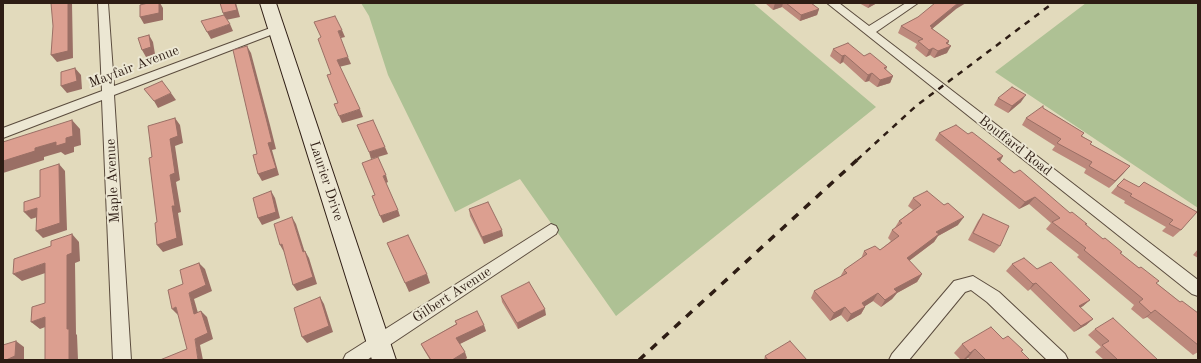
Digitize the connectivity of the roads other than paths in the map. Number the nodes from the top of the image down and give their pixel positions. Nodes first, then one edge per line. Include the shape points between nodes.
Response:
1 (103, 3) edge
2 (268, 3) edge
3 (832, 3) edge
4 (913, 3) edge
5 (277, 29) junction
6 (869, 31) junction
7 (109, 92) junction
8 (3, 133) edge
9 (551, 230) dead end
10 (1198, 289) edge
11 (382, 352) edge
12 (122, 360) edge
13 (352, 360) edge
14 (898, 360) edge
15 (1059, 360) edge

1 - 7 street, Maple Avenue
2 - 5 street, Laurier Drive
3 - 6 street, Bouffard Road
4 - 6 street
5 - 7 street, Mayfair Avenue
5 - 11 street, Laurier Drive
6 - 10 street, Bouffard Road
7 - 8 street, Mayfair Avenue
7 - 12 street, Maple Avenue
9 - 11 street, Gilbert Avenue
11 - 13 street, Gilbert Avenue
14 - 15 street via 960,286 973,283 993,297

